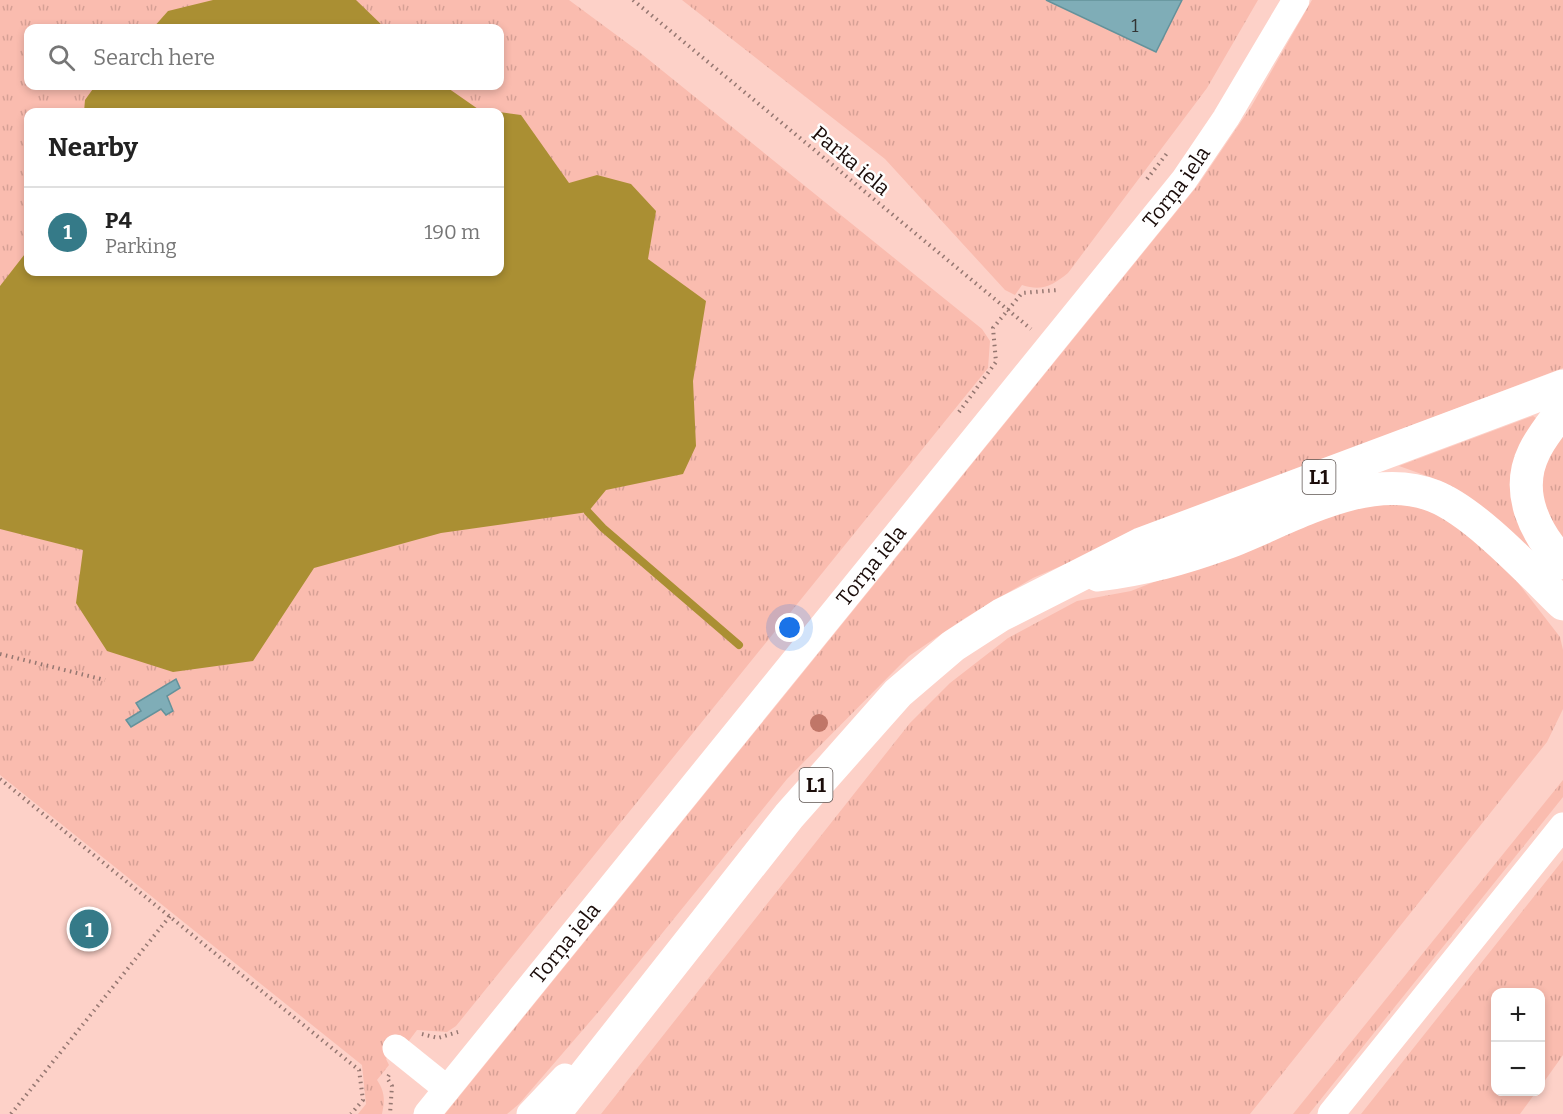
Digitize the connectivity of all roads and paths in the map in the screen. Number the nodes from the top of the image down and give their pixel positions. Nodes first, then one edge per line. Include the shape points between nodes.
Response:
1 (633, 0) edge
2 (1296, 0) edge
3 (1176, 142) dead end
4 (1146, 180) dead end
5 (1063, 284) dead end
6 (1007, 310) junction
7 (1050, 344) junction
8 (1563, 386) edge
9 (1563, 410) edge
10 (951, 421) dead end
11 (1563, 563) edge
12 (1078, 577) junction
13 (1563, 604) edge
14 (0, 654) edge
15 (105, 680) dead end
16 (0, 779) edge
17 (1563, 826) edge
18 (730, 889) junction
19 (170, 916) junction
20 (464, 1024) dead end
21 (401, 1052) junction
22 (447, 1089) junction
23 (11, 1114) edge
24 (351, 1114) edge
25 (390, 1114) edge
26 (427, 1114) edge
27 (530, 1114) edge
28 (554, 1114) edge
29 (1331, 1114) edge

1 - 6 path, Parka iela
2 - 7 street, Torņa iela via 1184,180
3 - 4 path
5 - 6 path via 1056,292 1022,293
6 - 7 path, Parka iela
6 - 10 path via 993,328 996,362
7 - 22 street, Torņa iela
8 - 12 main road, L1 via 1141,544
9 - 11 main road via 1533,454 1527,480 1534,526
12 - 13 main road via 1145,569 1360,491 1391,487 1435,496 1456,508 1508,550
12 - 18 main road, L1 via 980,627 898,693
14 - 15 path
16 - 19 path
17 - 29 street
18 - 27 street via 672,946 582,1058
18 - 28 main road, L1
19 - 23 path
19 - 24 path via 359,1070 363,1100
20 - 21 path via 457,1033 438,1038 422,1034
21 - 22 street
21 - 25 path via 387,1078 392,1086
22 - 26 street, Torņa iela

